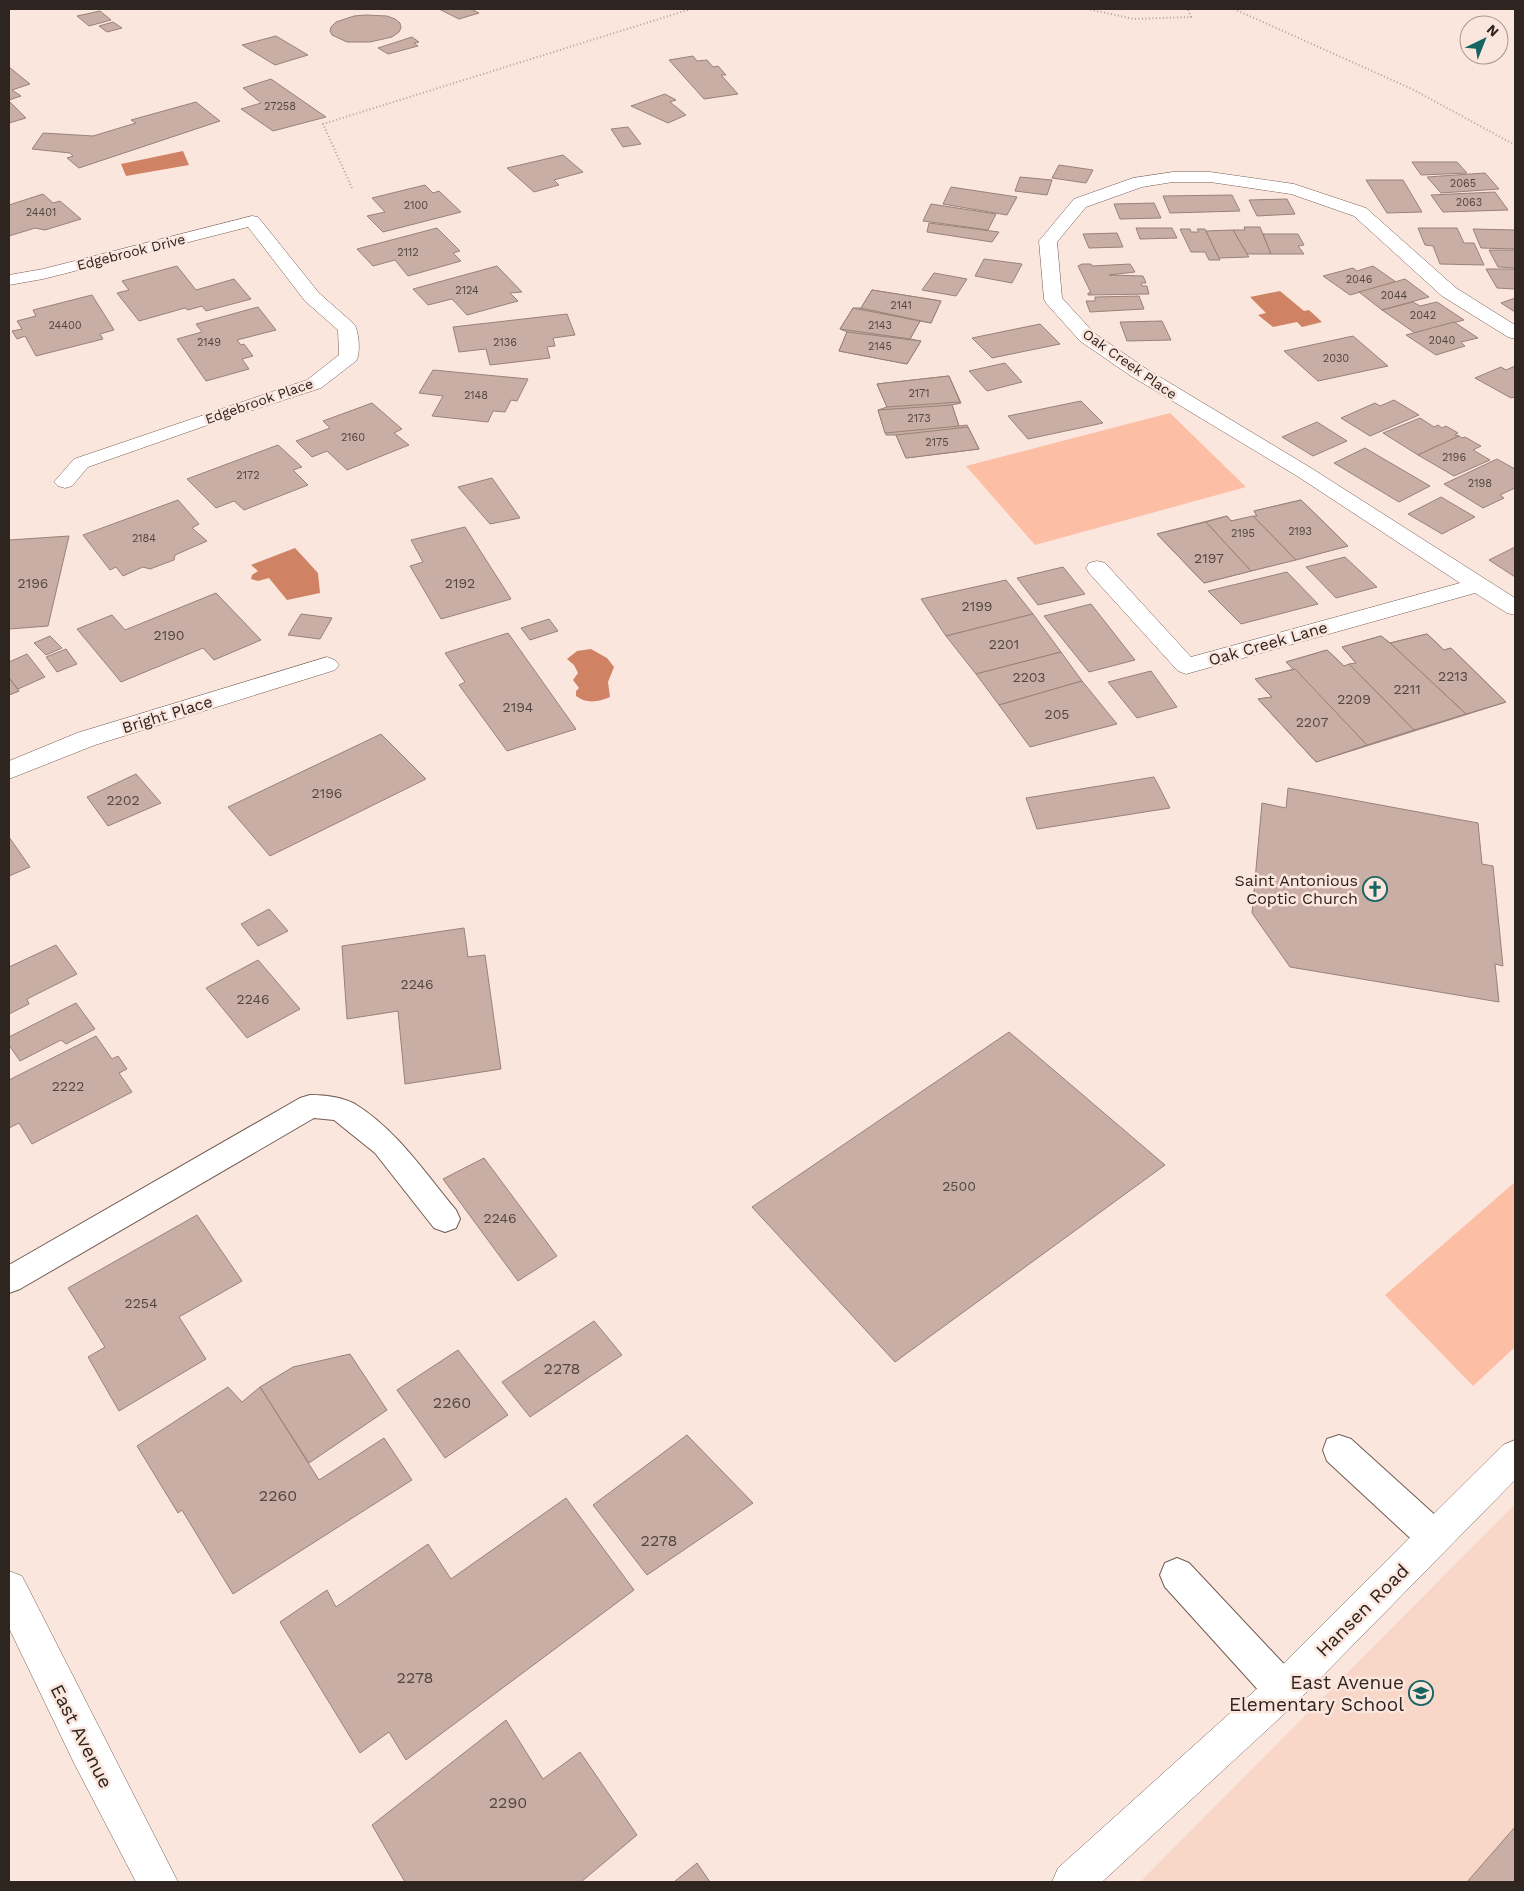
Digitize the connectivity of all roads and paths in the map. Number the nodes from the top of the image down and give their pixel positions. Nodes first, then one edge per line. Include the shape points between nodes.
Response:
1 (691, 9) edge
2 (1087, 9) edge
3 (1188, 9) edge
4 (1234, 9) edge
5 (1515, 145) edge
6 (352, 188) dead end
7 (252, 221) joint
8 (9, 280) edge
9 (1515, 333) edge
10 (65, 482) dead end
11 (1098, 568) dead end
12 (1477, 585) junction
13 (1515, 608) edge
14 (328, 665) dead end
15 (9, 771) edge
16 (445, 1220) dead end
17 (9, 1280) edge
18 (1339, 1450) dead end
19 (1515, 1456) edge
20 (1434, 1537) junction
21 (1176, 1575) dead end
22 (9, 1589) edge
23 (1283, 1690) junction
24 (158, 1882) edge
25 (1072, 1882) edge

1 - 6 path via 323,124
2 - 3 path via 1134,19 1191,17
4 - 5 path via 1331,51 1480,123
7 - 8 street, Edgebrook Drive
7 - 10 street, Edgebrook Place via 312,297 347,328 349,357 314,384 81,463
9 - 12 street, Oak Creek Place via 1449,292 1360,212 1294,189 1210,177 1173,177 1139,182 1080,203 1048,241 1053,299 1087,337 1138,372 1304,472
11 - 12 street, Oak Creek Lane via 1186,666
12 - 13 street, Oak Creek Place
14 - 15 street, Bright Place via 86,739
16 - 17 lane via 385,1145 344,1112 310,1106
18 - 20 lane
19 - 20 street, Hansen Road
20 - 23 street, Hansen Road
21 - 23 lane
22 - 24 street, East Avenue
23 - 25 street, Hansen Road

